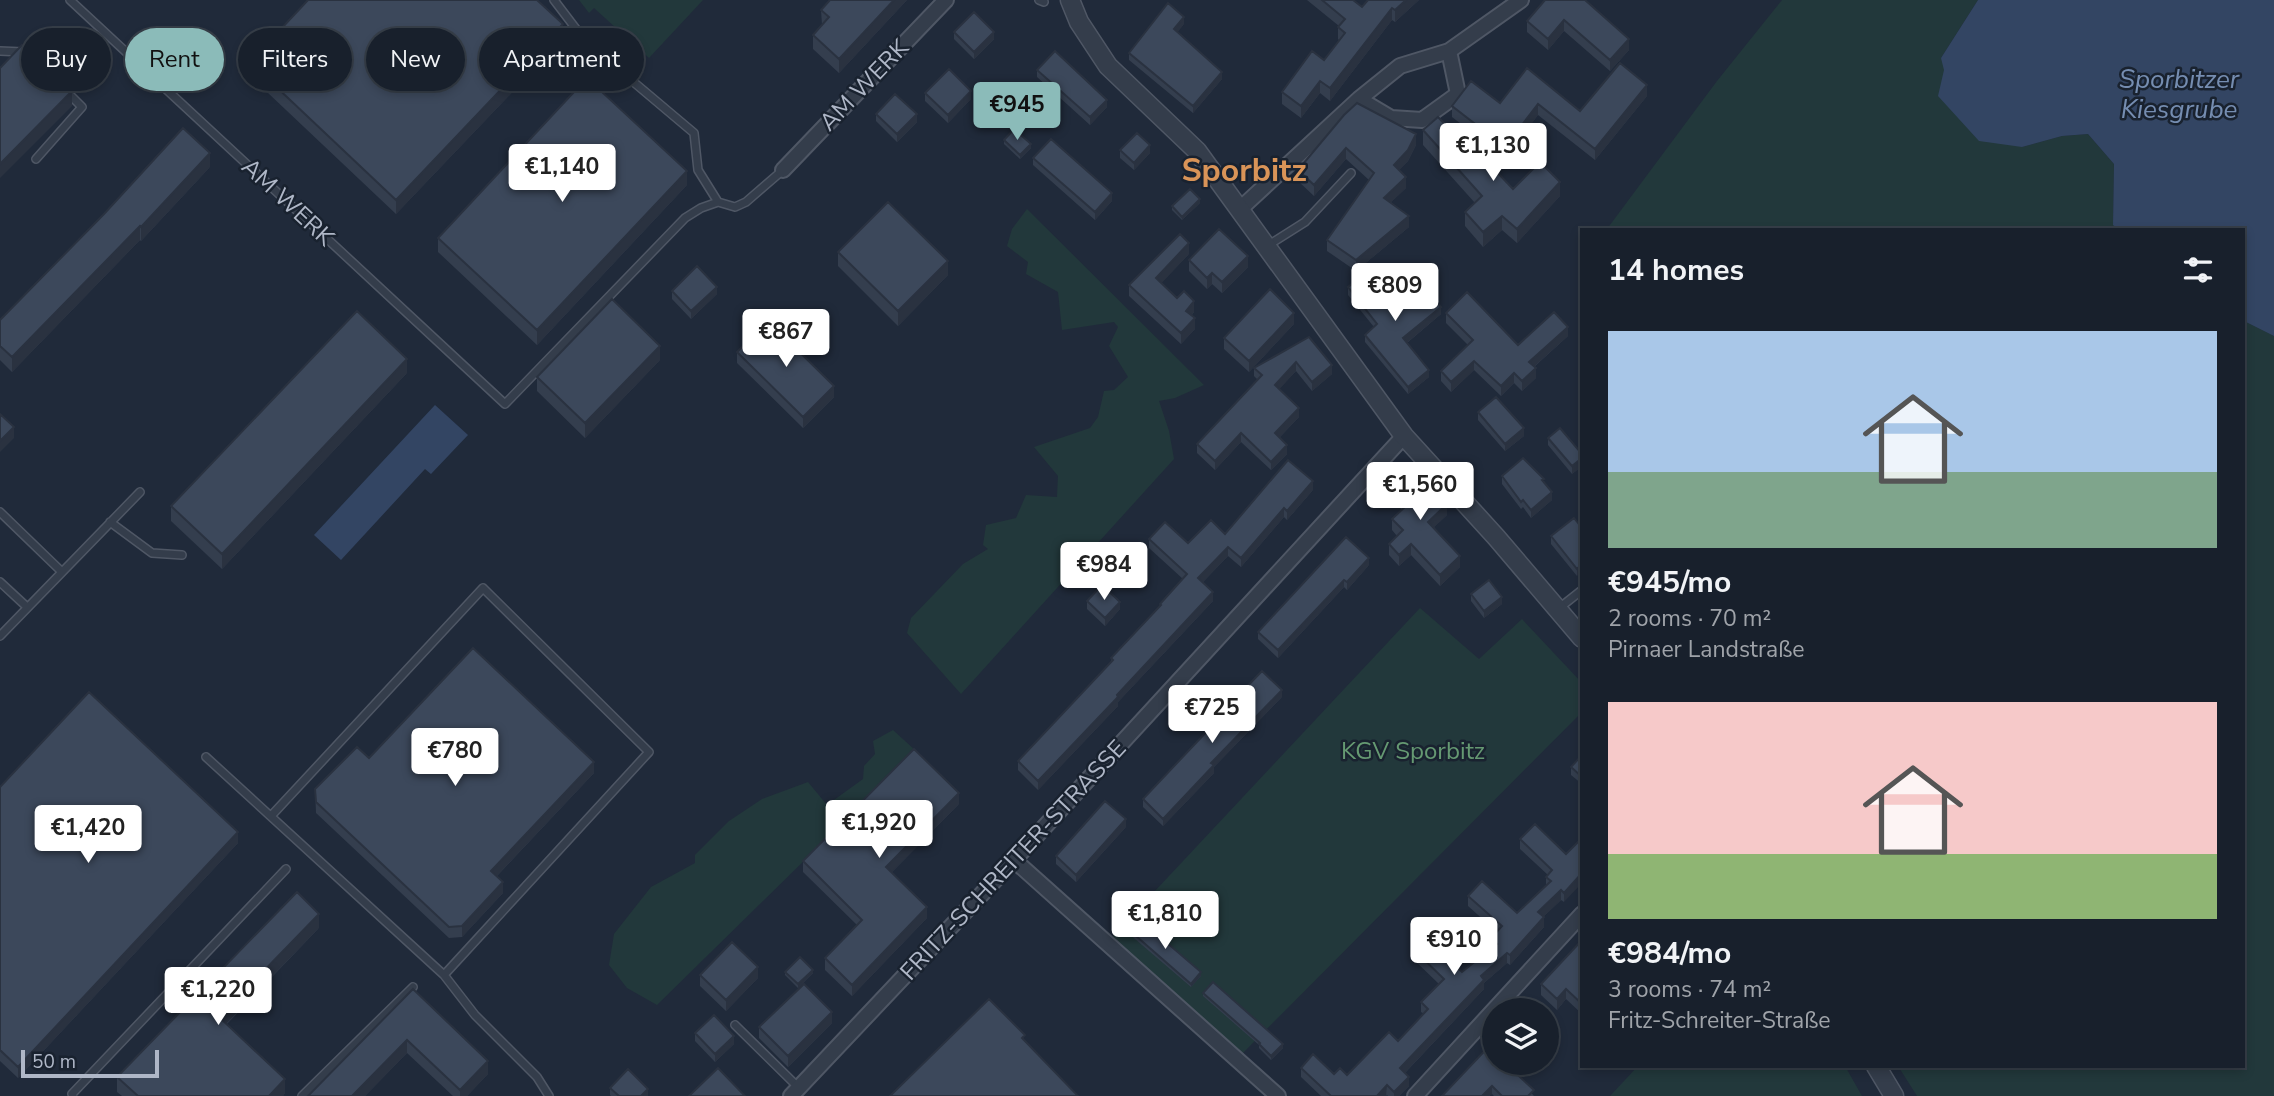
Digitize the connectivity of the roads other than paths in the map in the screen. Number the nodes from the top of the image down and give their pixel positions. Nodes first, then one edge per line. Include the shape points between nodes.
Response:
1 (70, 0) edge
2 (554, 0) edge
3 (946, 0) edge
4 (1070, 0) edge
5 (1521, 0) edge
6 (0, 51) edge
7 (21, 51) edge
8 (1450, 51) junction
9 (65, 91) edge
10 (1359, 99) junction
11 (36, 159) dead end
12 (783, 170) joint
13 (1350, 173) dead end
14 (718, 202) junction
15 (1239, 210) junction
16 (1267, 247) junction
17 (1404, 436) junction
18 (140, 492) dead end
19 (0, 512) edge
20 (110, 522) junction
21 (182, 555) dead end
22 (61, 571) junction
23 (0, 582) edge
24 (1580, 592) edge
25 (27, 607) junction
26 (1558, 610) junction
27 (0, 636) edge
28 (1580, 636) edge
29 (206, 757) dead end
30 (271, 816) junction
31 (1014, 860) junction
32 (286, 869) dead end
33 (1580, 916) edge
34 (444, 975) junction
35 (413, 987) edge
36 (734, 1025) dead end
37 (1877, 1068) edge
38 (795, 1092) edge
39 (73, 1096) edge
40 (302, 1096) edge
41 (550, 1096) edge
42 (1278, 1096) edge
43 (1415, 1096) edge
44 (1894, 1096) edge

1 - 14 lane, AM WERK via 505,404 685,218
2 - 14 lane via 586,42 694,133 698,170
3 - 12 street, AM WERK
4 - 15 street via 1108,66 1197,151
5 - 8 street
6 - 7 lane
8 - 10 street via 1400,66
8 - 10 street via 1458,94 1422,120 1391,118
9 - 11 lane via 82,107
10 - 15 street
12 - 14 lane via 746,202 735,207
13 - 16 lane via 1305,222
15 - 16 street
16 - 17 street
17 - 26 street
17 - 31 street, FRITZ-SCHREITER-STRASSE
18 - 20 lane
19 - 22 lane
20 - 21 lane via 152,553
20 - 22 lane
22 - 25 lane
23 - 25 lane
24 - 26 lane
25 - 27 lane
26 - 28 street
29 - 30 lane
30 - 34 lane
30 - 34 lane via 482,588 649,752
31 - 38 street, FRITZ-SCHREITER-STRASSE
31 - 42 street
32 - 39 lane
33 - 43 street
34 - 41 lane
35 - 40 lane
36 - 38 lane
37 - 44 street

